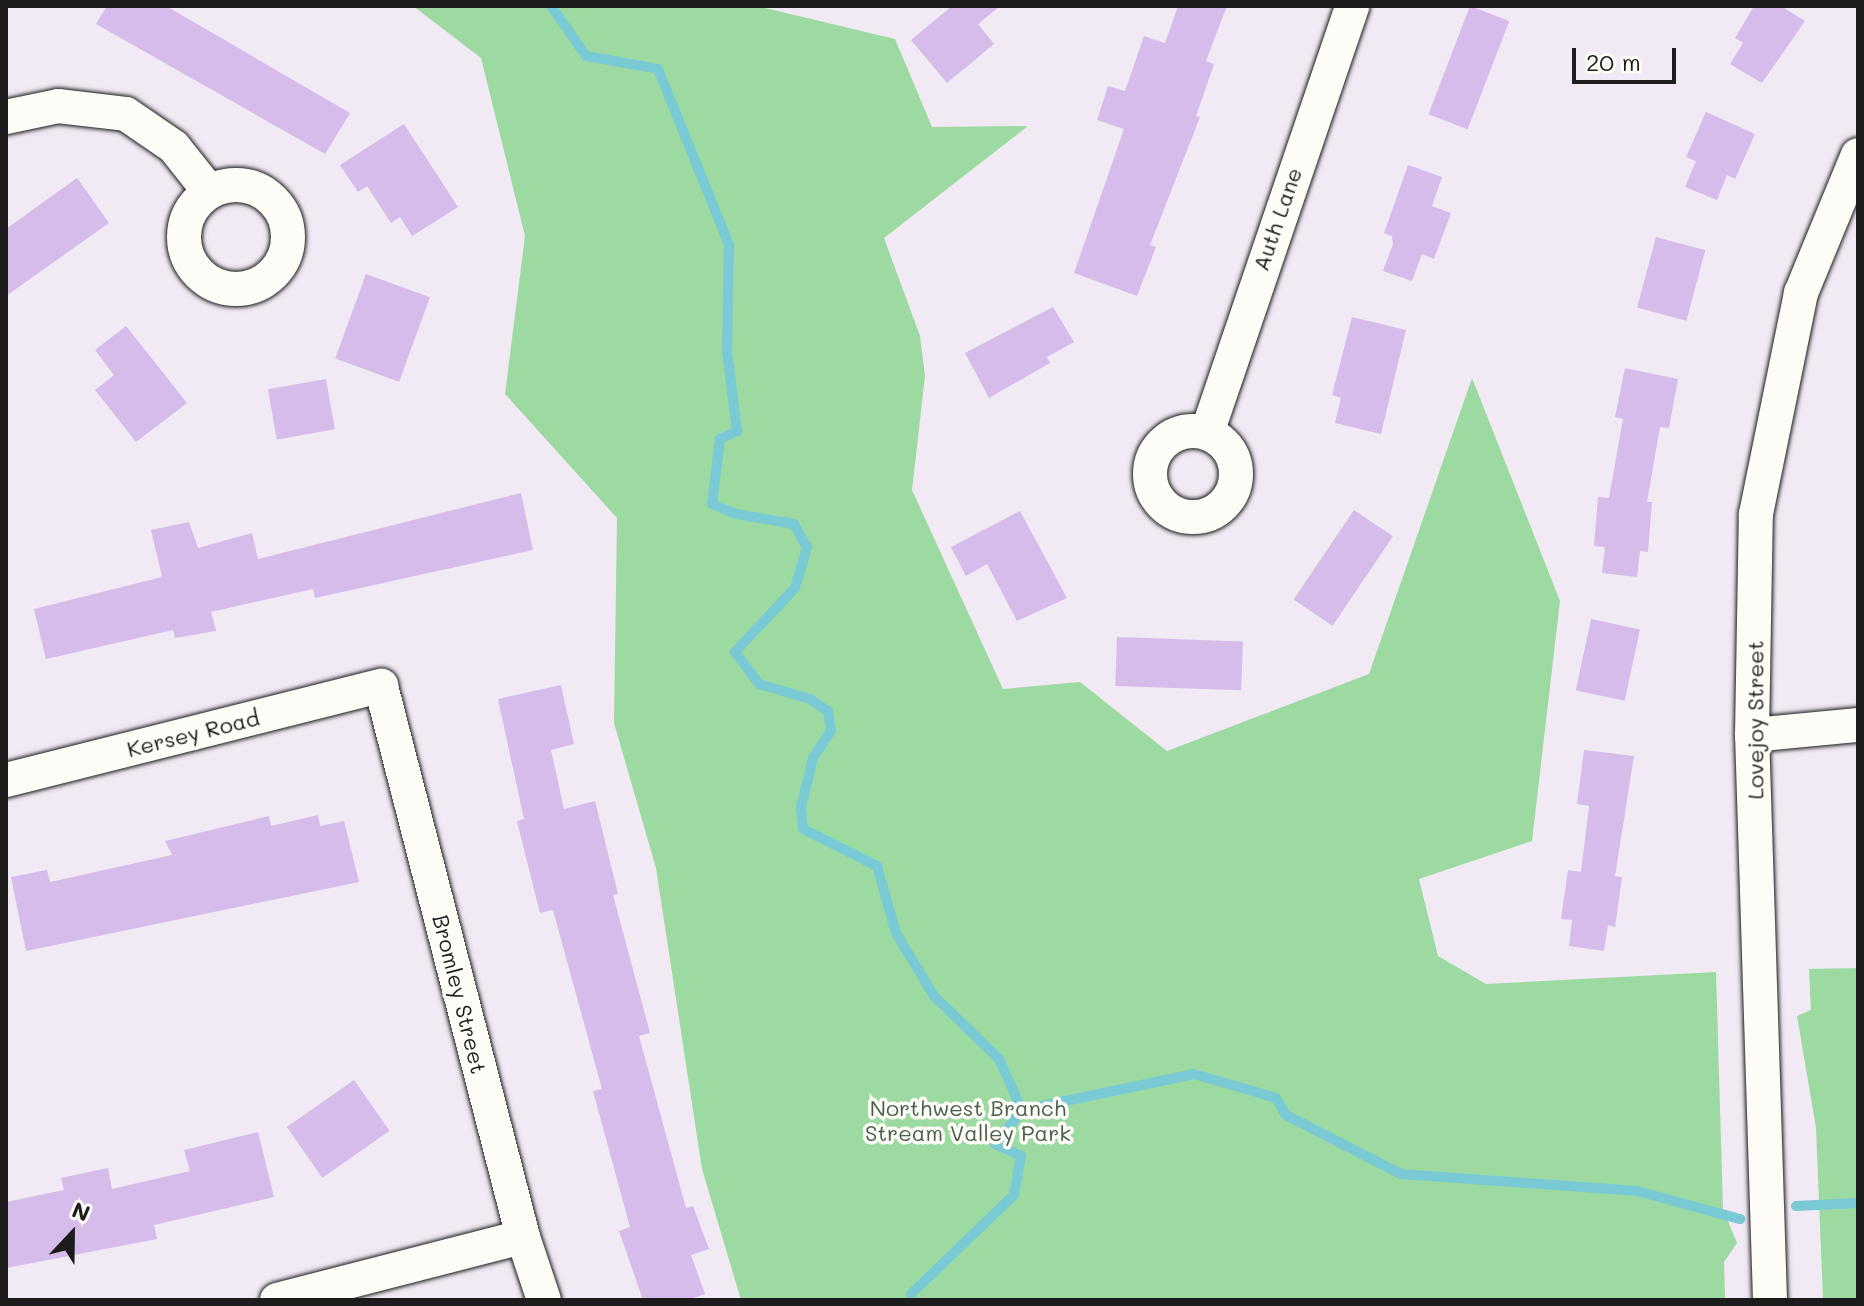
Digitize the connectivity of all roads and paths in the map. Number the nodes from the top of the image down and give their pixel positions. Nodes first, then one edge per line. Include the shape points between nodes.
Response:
1 (1352, 6) edge
2 (6, 117) edge
3 (1858, 155) edge
4 (209, 191) dead end
5 (1207, 433) dead end
6 (381, 686) joint
7 (1858, 725) edge
8 (1752, 735) junction
9 (6, 780) edge
10 (523, 1237) junction
11 (277, 1300) edge
12 (544, 1300) edge
13 (1770, 1300) edge

1 - 5 street, Auth Lane
2 - 4 street via 58,106 126,114 174,147
3 - 8 street, Lovejoy Street via 1801,293 1756,514
6 - 9 street, Kersey Road
6 - 10 street, Bromley Street
7 - 8 street
8 - 13 street, Lovejoy Street
10 - 11 street
10 - 12 street, Bromley Street

